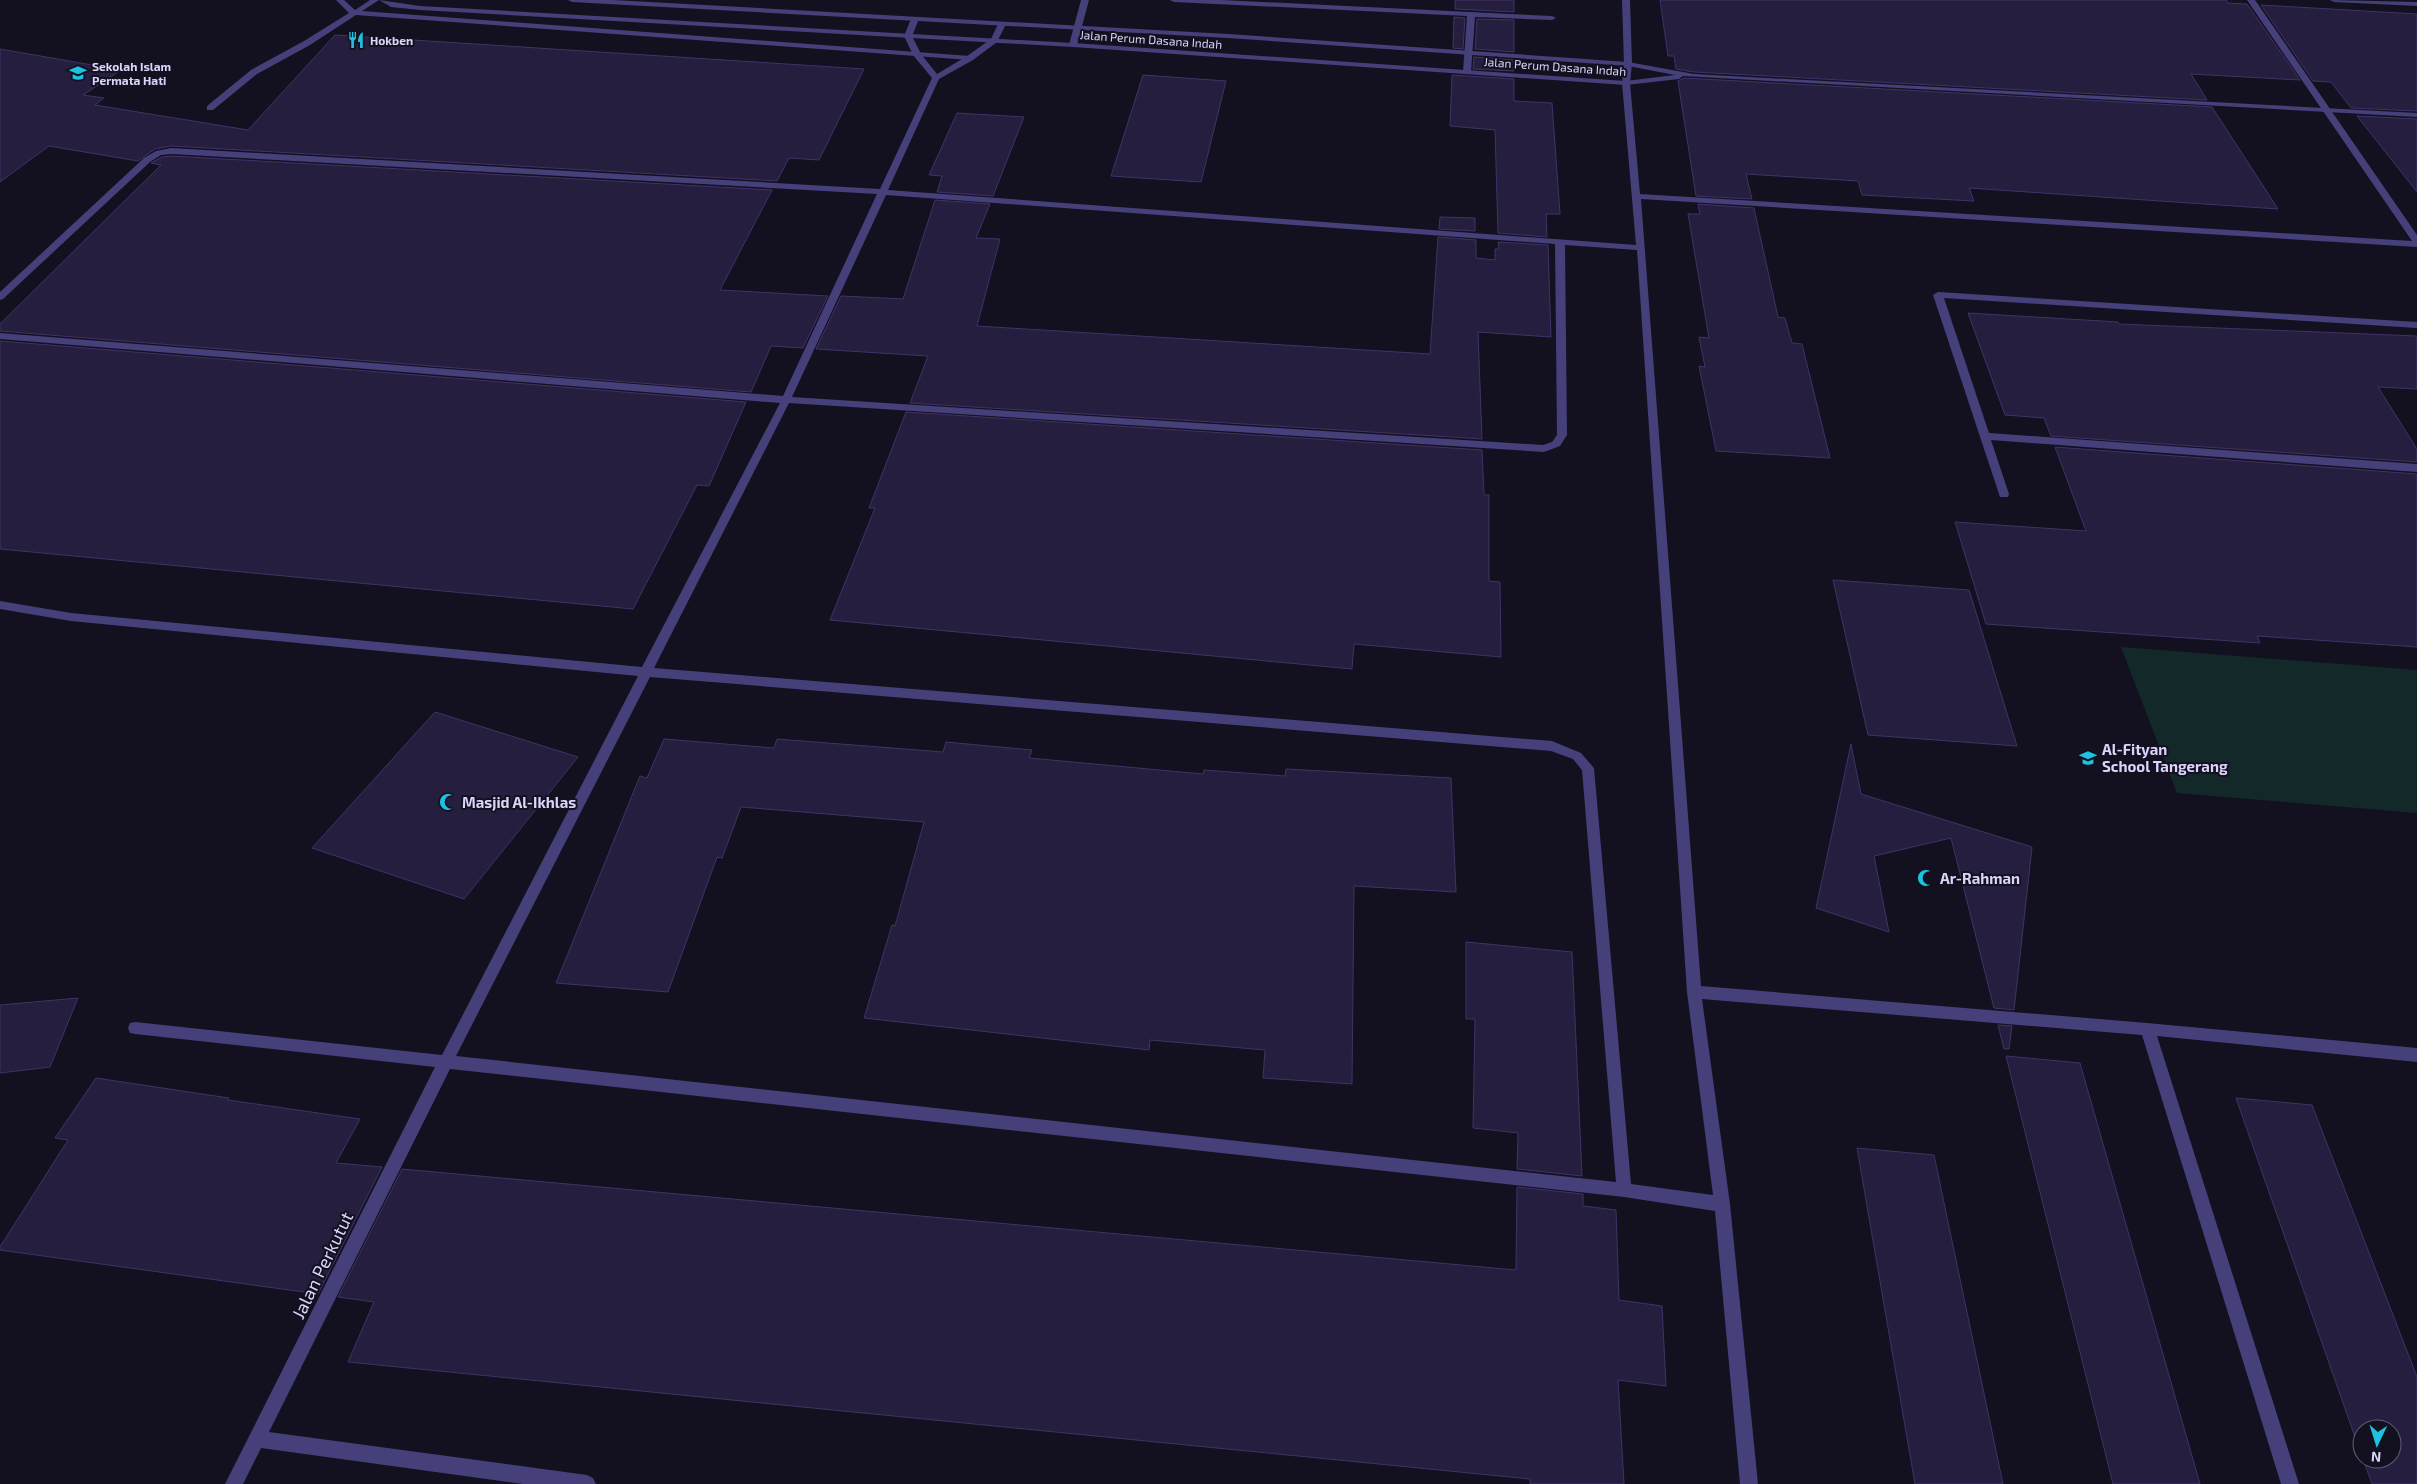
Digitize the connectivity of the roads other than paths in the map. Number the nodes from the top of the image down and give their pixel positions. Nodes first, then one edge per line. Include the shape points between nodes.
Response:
1 (340, 0) edge
2 (375, 0) edge
3 (383, 0) edge
4 (572, 0) edge
5 (1085, 0) edge
6 (1174, 0) edge
7 (1626, 0) edge
8 (2251, 0) edge
9 (2334, 0) edge
10 (632, 2) edge
11 (2417, 4) edge
12 (354, 13) junction
13 (1471, 15) junction
14 (1552, 18) dead end
15 (915, 19) junction
16 (1002, 24) junction
17 (1078, 28) junction
18 (908, 36) junction
19 (994, 40) junction
20 (1073, 45) junction
21 (1468, 53) junction
22 (918, 55) junction
23 (970, 58) junction
24 (1628, 64) junction
25 (1467, 72) junction
26 (1694, 76) junction
27 (936, 78) junction
28 (1626, 83) junction
29 (210, 108) dead end
30 (2325, 109) junction
31 (2417, 115) edge
32 (884, 192) junction
33 (1636, 196) junction
34 (1560, 242) junction
35 (2417, 243) edge
36 (1641, 248) junction
37 (0, 297) edge
38 (2417, 325) edge
39 (0, 336) edge
40 (786, 400) junction
41 (1986, 436) junction
42 (2417, 468) edge
43 (2004, 494) dead end
44 (0, 605) edge
45 (645, 672) junction
46 (1694, 992) junction
47 (135, 1028) dead end
48 (2147, 1029) junction
49 (2417, 1055) edge
50 (445, 1063) junction
51 (1624, 1190) junction
52 (1722, 1204) junction
53 (257, 1439) junction
54 (234, 1484) edge
55 (587, 1484) edge
56 (1749, 1484) edge
57 (2290, 1484) edge

1 - 12 street
2 - 12 street
3 - 18 street, Jalan Perum Dasana Indah via 394,5 420,8
4 - 10 street, Jalan Perum Dasana Indah
5 - 17 street
6 - 13 street
7 - 24 street
8 - 30 street
9 - 11 street
10 - 15 street, Jalan Perum Dasana Indah
12 - 22 street
12 - 29 street via 254,72
13 - 14 street
13 - 21 street
15 - 16 street, Jalan Perum Dasana Indah
15 - 18 street
16 - 17 street, Jalan Perum Dasana Indah
16 - 19 street
17 - 20 street
17 - 21 street, Jalan Perum Dasana Indah
18 - 19 street, Jalan Perum Dasana Indah
18 - 22 street
19 - 20 street, Jalan Perum Dasana Indah
19 - 23 street
20 - 25 street, Jalan Perum Dasana Indah
21 - 24 street, Jalan Perum Dasana Indah
21 - 25 street
22 - 23 street
22 - 27 street
23 - 27 street
24 - 26 street, Jalan Perum Dasana Indah
24 - 28 street
25 - 28 street, Jalan Perum Dasana Indah
26 - 28 street, Jalan Perum Dasana Indah
26 - 30 street
27 - 32 street, Jalan Perkutut
28 - 33 street
30 - 31 street
30 - 35 street
32 - 34 street
32 - 37 street via 171,151 147,160
32 - 40 street, Jalan Perkutut
33 - 35 street
33 - 36 street
34 - 36 street
34 - 40 street via 1562,435 1556,444 1544,449
36 - 46 street
38 - 41 street via 1938,295
39 - 40 street
40 - 45 street, Jalan Perkutut
41 - 42 street
41 - 43 street
44 - 45 street via 71,617
45 - 50 street, Jalan Perkutut
45 - 51 street via 1552,746 1577,756 1588,768
46 - 48 street
46 - 52 street
47 - 50 street
48 - 49 street
48 - 57 street
50 - 51 street
50 - 53 street, Jalan Perkutut
51 - 52 street
52 - 56 street
53 - 54 street, Jalan Perkutut
53 - 55 street

